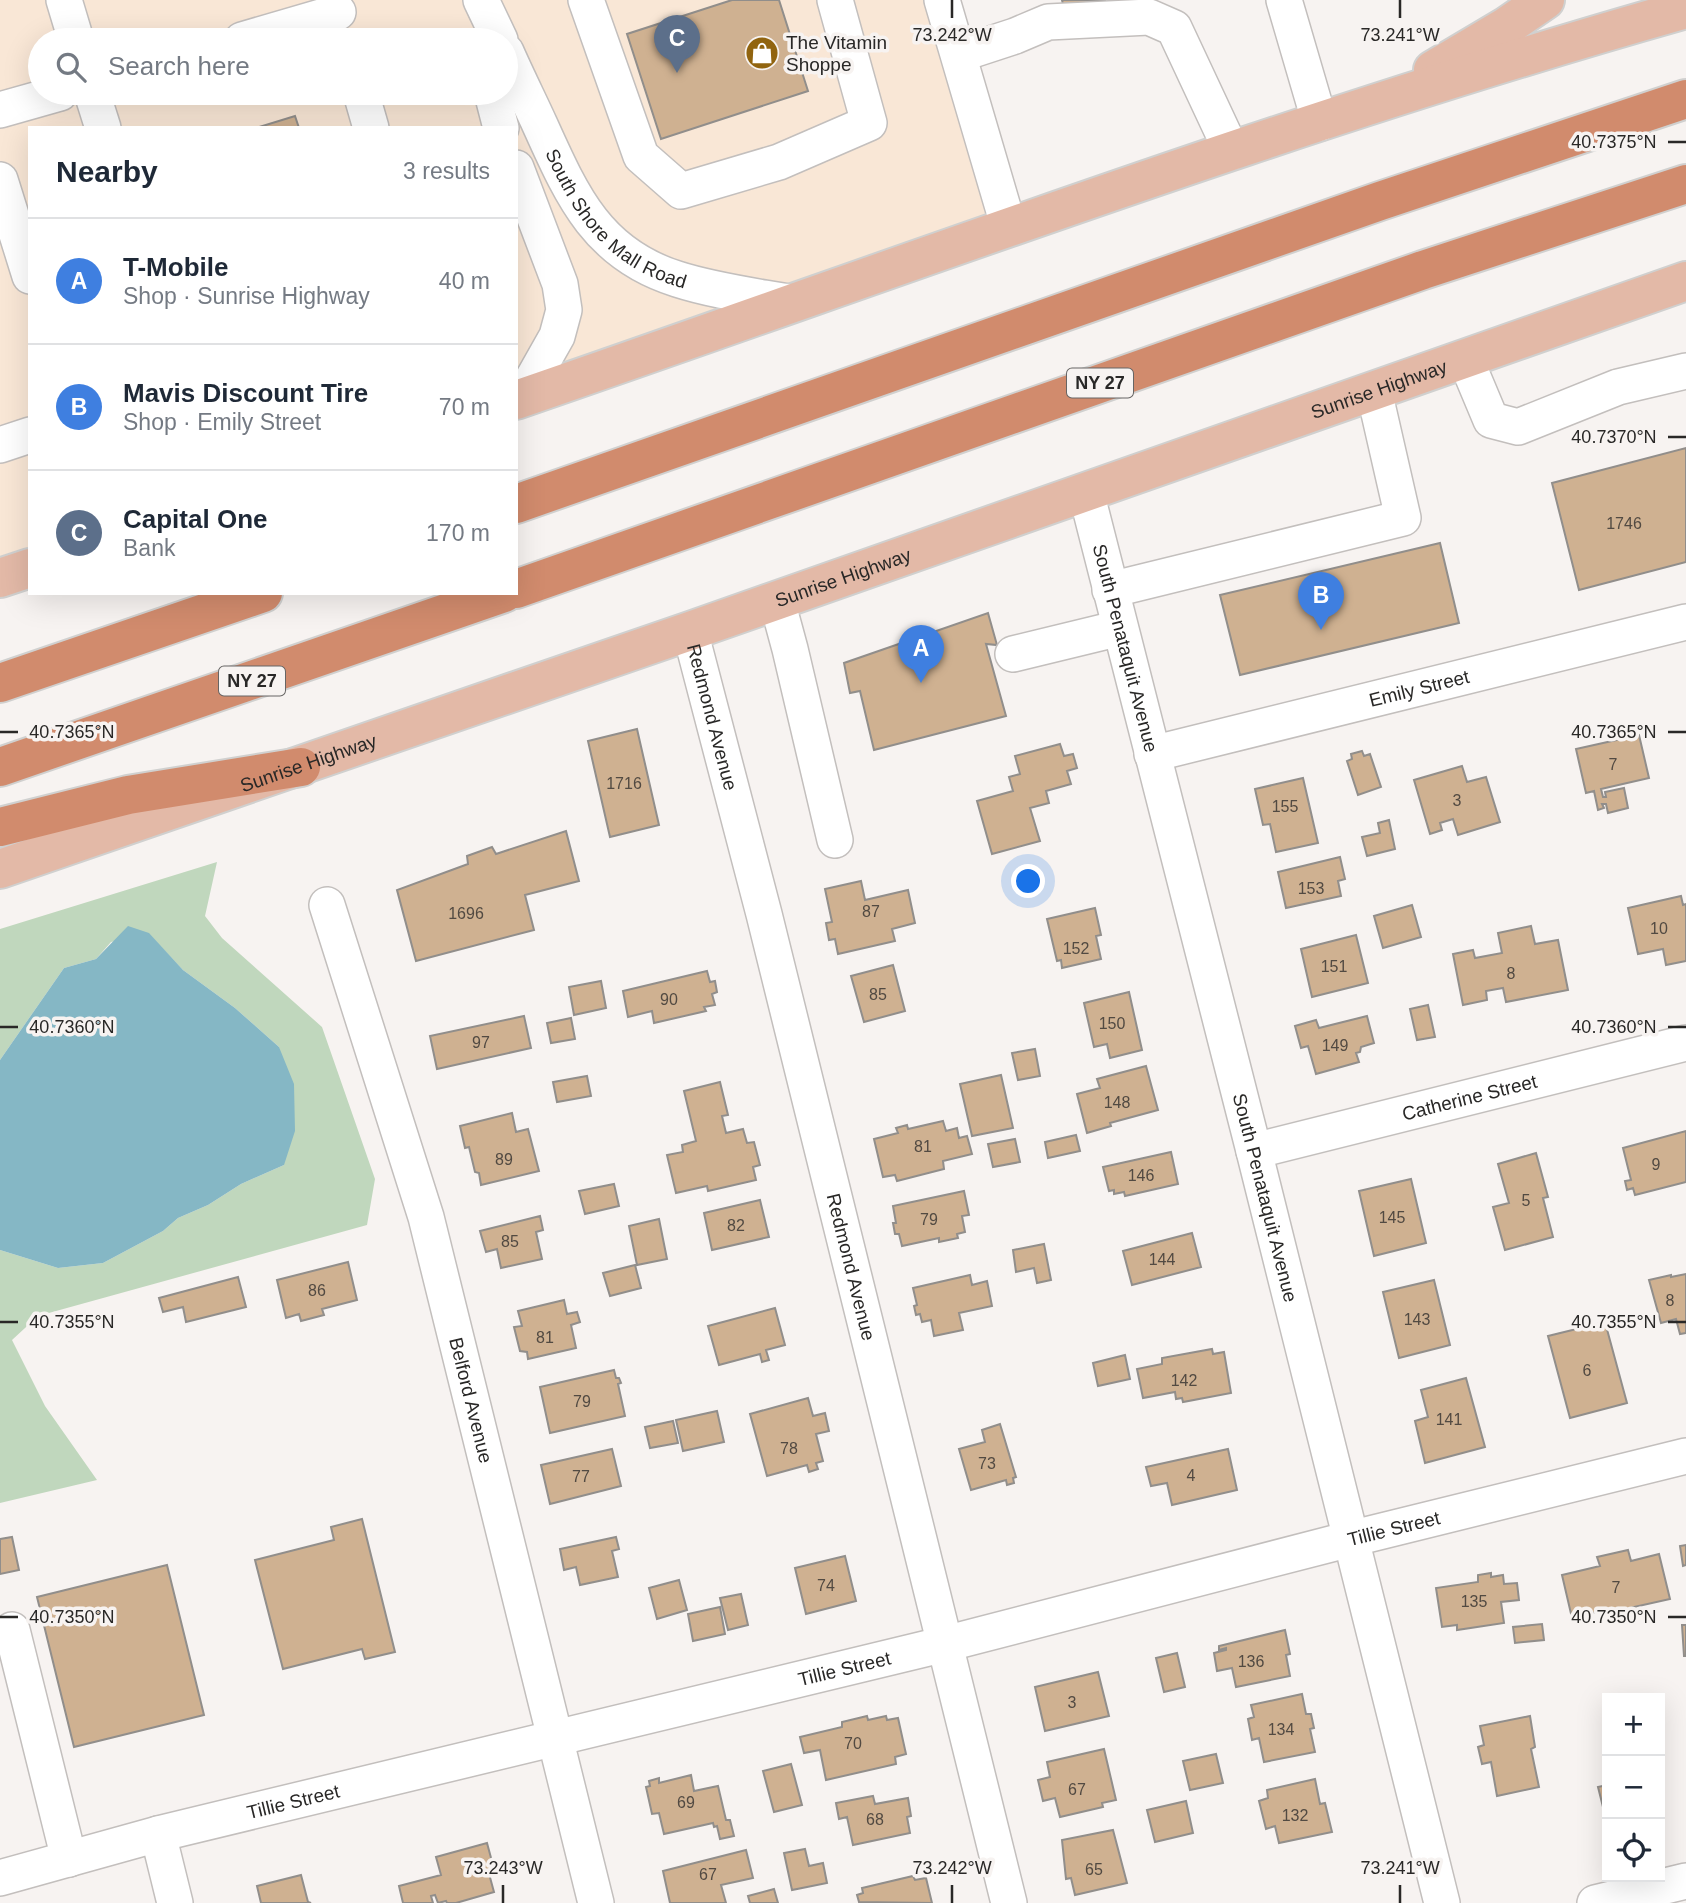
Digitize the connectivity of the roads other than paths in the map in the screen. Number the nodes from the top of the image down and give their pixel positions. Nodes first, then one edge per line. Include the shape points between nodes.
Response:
1 (64, 0) edge
2 (469, 0) edge
3 (481, 0) edge
4 (586, 0) edge
5 (835, 0) edge
6 (942, 0) edge
7 (1284, 0) edge
8 (1545, 0) edge
9 (1686, 9) edge
10 (339, 18) edge
11 (72, 28) edge
12 (295, 28) edge
13 (476, 28) edge
14 (494, 28) edge
15 (960, 54) junction
16 (518, 78) edge
17 (1686, 99) edge
18 (28, 102) edge
19 (96, 105) edge
20 (364, 105) edge
21 (495, 105) edge
22 (1371, 106) junction
23 (0, 110) edge
24 (1320, 123) junction
25 (102, 126) edge
26 (370, 126) edge
27 (500, 126) edge
28 (1232, 152) junction
29 (518, 173) edge
30 (0, 180) edge
31 (1686, 184) edge
32 (1009, 228) junction
33 (28, 270) edge
34 (1684, 282) edge
35 (793, 303) junction
36 (1465, 358) junction
37 (1686, 371) edge
38 (1374, 391) junction
39 (519, 399) edge
40 (28, 436) edge
41 (0, 445) edge
42 (1086, 492) junction
43 (518, 503) edge
44 (28, 569) edge
45 (0, 578) edge
46 (518, 588) edge
47 (1110, 590) junction
48 (257, 595) edge
49 (498, 595) edge
50 (776, 601) junction
51 (1686, 622) edge
52 (1120, 628) junction
53 (690, 631) junction
54 (1013, 654) dead end
55 (0, 683) edge
56 (1152, 754) junction
57 (0, 767) edge
58 (301, 767) junction
59 (0, 827) edge
60 (835, 840) dead end
61 (0, 869) edge
62 (327, 905) dead end
63 (1686, 1043) edge
64 (1254, 1151) junction
65 (1686, 1456) edge
66 (1350, 1539) junction
67 (12, 1630) dead end
68 (945, 1644) junction
69 (556, 1739) junction
70 (158, 1835) junction
71 (69, 1859) junction
72 (0, 1878) edge
73 (1686, 1881) edge
74 (174, 1903) edge
75 (596, 1903) edge
76 (1009, 1903) edge
77 (1442, 1903) edge
78 (1595, 1903) edge

1 - 11 street
2 - 13 street
3 - 14 street
4 - 5 street via 640,156 681,191 779,162 869,123
6 - 15 street
7 - 24 street
8 - 22 main road
9 - 22 main road
10 - 12 street
15 - 28 street via 1048,23 1149,17 1174,28
15 - 32 street
16 - 35 street, South Shore Mall Road via 570,190 609,241 643,264 680,280
17 - 43 highway via 1393,196
18 - 23 street
19 - 25 street
20 - 26 street
21 - 27 street
22 - 24 main road
24 - 28 main road
28 - 32 main road
29 - 39 street via 560,285 564,310 557,336
30 - 33 street
31 - 46 highway, NY 27 via 1423,270
32 - 35 main road
34 - 36 main road, Sunrise Highway
35 - 39 main road
36 - 37 street via 1491,420 1518,427 1618,387
36 - 38 main road, Sunrise Highway
38 - 42 main road, Sunrise Highway
38 - 47 street via 1403,518
40 - 41 street
42 - 47 street, South Penataquit Avenue
42 - 50 main road, Sunrise Highway
44 - 45 main road
47 - 52 street, South Penataquit Avenue
48 - 55 highway
49 - 57 highway, NY 27
50 - 53 main road, Sunrise Highway
50 - 60 street
51 - 56 street, Emily Street
52 - 54 street
52 - 56 street, South Penataquit Avenue
53 - 58 main road, Sunrise Highway
53 - 68 street, Redmond Avenue
56 - 64 street, South Penataquit Avenue
58 - 59 highway via 128,795
58 - 61 main road, Sunrise Highway
62 - 69 street, Belford Avenue via 426,1217
63 - 64 street, Catherine Street
64 - 66 street, South Penataquit Avenue
65 - 66 street, Tillie Street
66 - 68 street, Tillie Street
66 - 77 street, South Penataquit Avenue
67 - 71 street
68 - 69 street, Tillie Street
68 - 76 street, Redmond Avenue
69 - 70 street, Tillie Street
69 - 75 street, Belford Avenue
70 - 71 street, Tillie Street
70 - 74 street
71 - 72 street, Tillie Street
73 - 78 street

